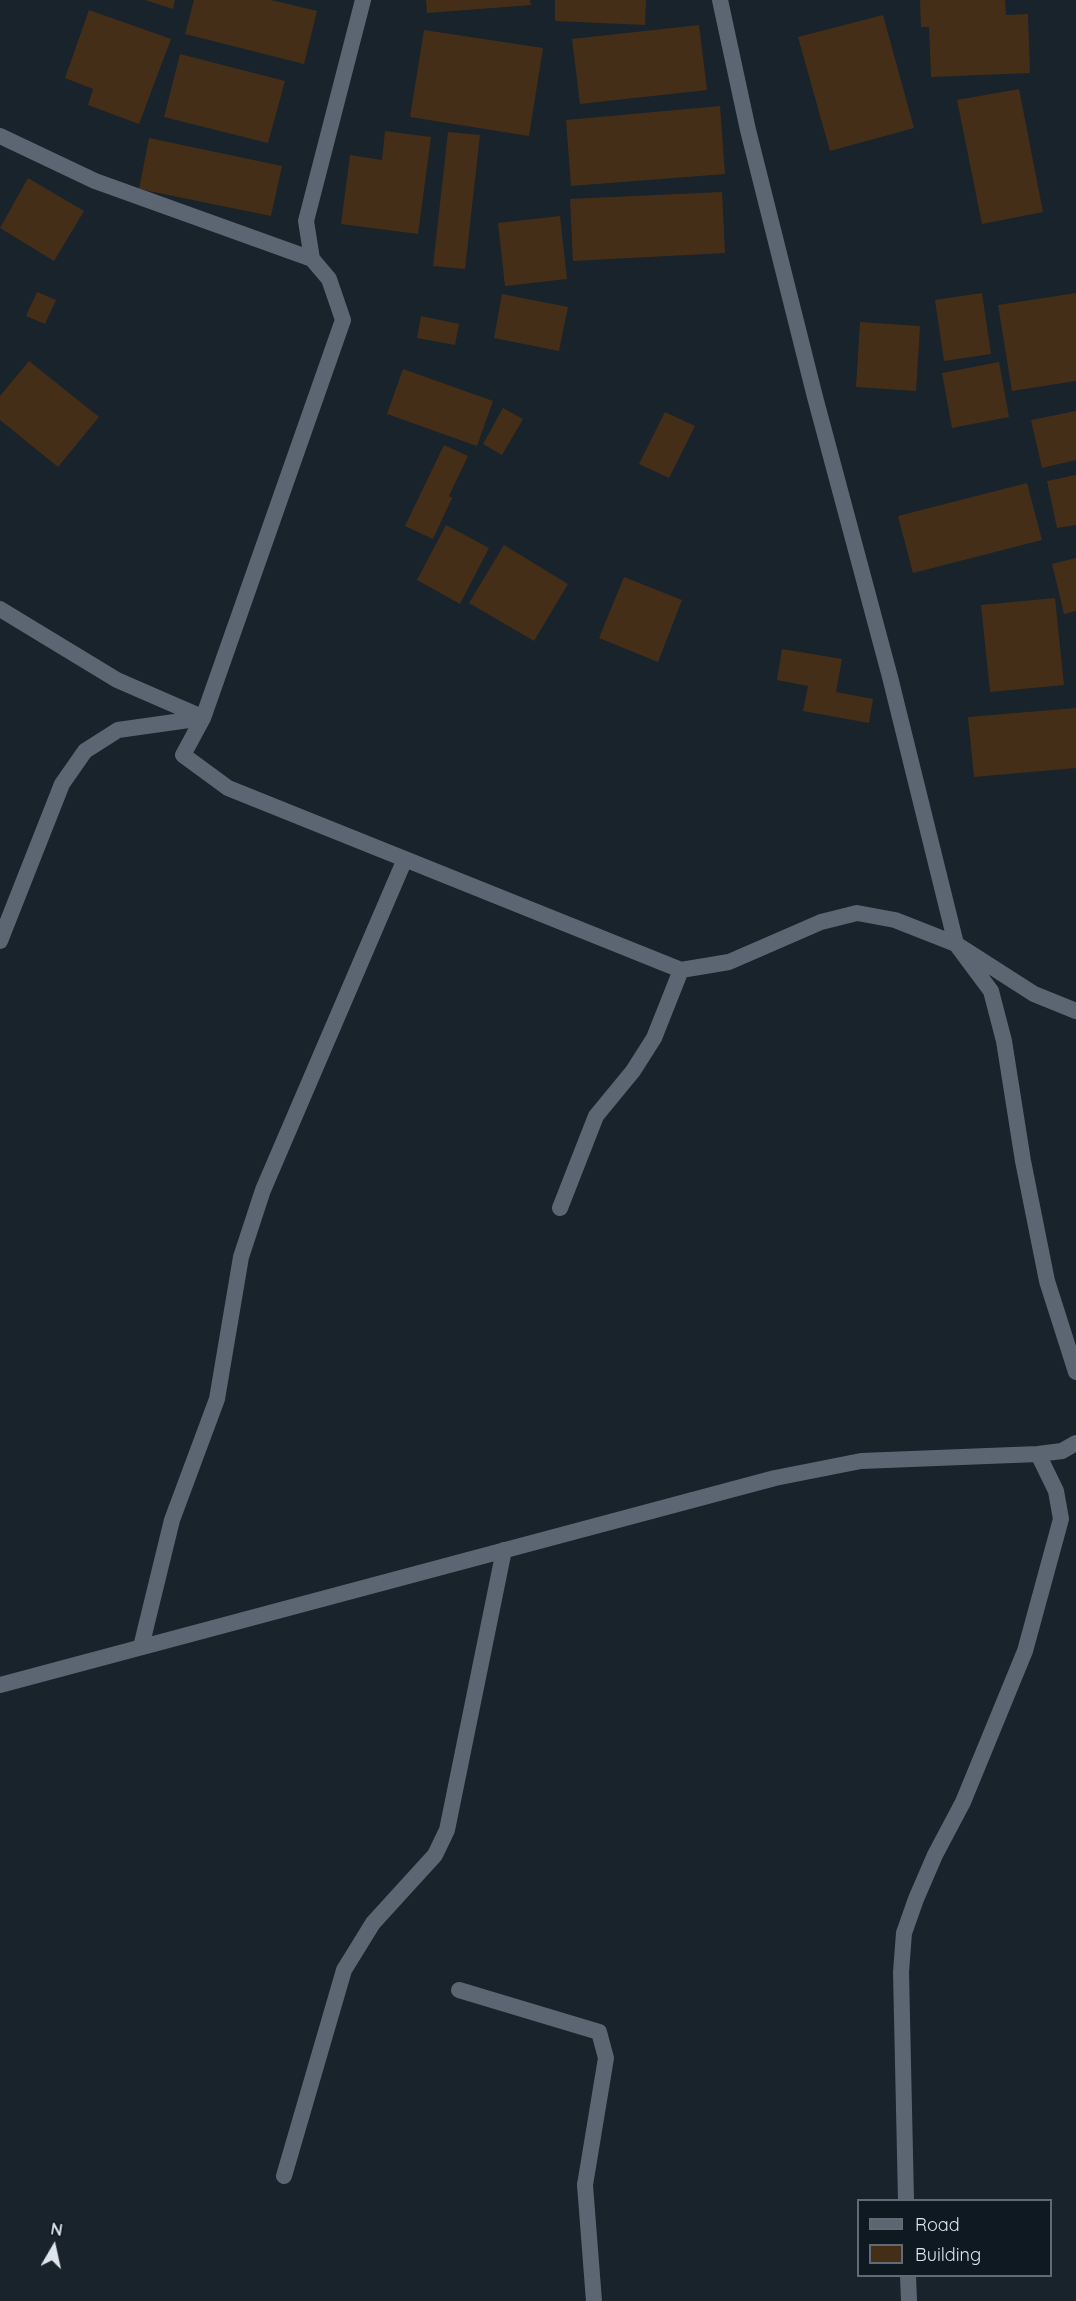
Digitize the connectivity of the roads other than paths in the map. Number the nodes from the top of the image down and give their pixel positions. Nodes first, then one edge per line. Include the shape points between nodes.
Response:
1 (363, 0) edge
2 (720, 0) edge
3 (0, 136) edge
4 (312, 259) junction
5 (0, 609) edge
6 (203, 718) junction
7 (405, 859) junction
8 (0, 941) edge
9 (956, 944) junction
10 (681, 970) junction
11 (1076, 1011) edge
12 (560, 1208) dead end
13 (1076, 1372) edge
14 (1076, 1444) edge
15 (1038, 1454) junction
16 (504, 1550) junction
17 (141, 1647) junction
18 (0, 1685) edge
19 (459, 1990) dead end
20 (284, 2176) dead end
21 (906, 2199) edge
22 (908, 2277) edge
23 (594, 2301) edge
24 (909, 2301) edge

1 - 4 street via 306,221
2 - 9 street via 748,130
3 - 4 street via 95,181
4 - 6 street via 329,279 343,320
5 - 6 street via 117,680
6 - 7 street via 183,755 228,788
6 - 8 street via 118,730 85,751 62,784
7 - 10 street
7 - 17 street via 262,1190 241,1257 217,1399 172,1520
9 - 10 street via 895,920 857,912 821,922 729,962
9 - 11 street via 1034,994
9 - 13 street via 991,991 1004,1041 1047,1281
10 - 12 street via 654,1038 596,1116
14 - 15 street via 1062,1451
15 - 16 street via 861,1461 775,1478
15 - 21 street via 1056,1491 1061,1519 1025,1651 904,1933 901,1972
16 - 17 street
16 - 20 street via 447,1830 435,1855 373,1923 344,1970
17 - 18 street
19 - 23 street via 598,2032 606,2058 585,2185
22 - 24 street

